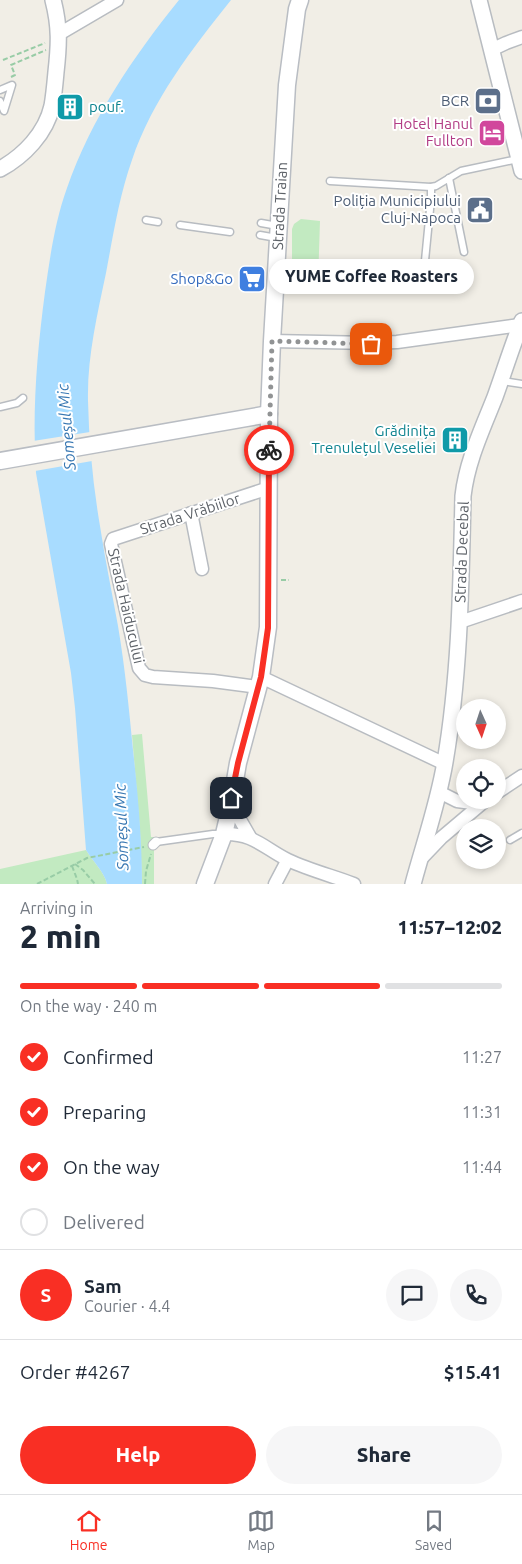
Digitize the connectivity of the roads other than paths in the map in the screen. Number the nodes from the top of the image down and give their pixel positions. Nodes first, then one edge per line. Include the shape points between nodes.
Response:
1 (52, 0) edge
2 (117, 0) edge
3 (300, 0) edge
4 (479, 0) edge
5 (522, 37) edge
6 (53, 38) junction
7 (491, 50) junction
8 (0, 90) edge
9 (0, 101) edge
10 (521, 165) edge
11 (0, 169) edge
12 (449, 178) junction
13 (330, 181) dead end
14 (431, 187) junction
15 (146, 220) dead end
16 (158, 222) dead end
17 (261, 223) dead end
18 (180, 225) dead end
19 (230, 232) dead end
20 (278, 232) junction
21 (260, 235) dead end
22 (464, 252) dead end
23 (372, 276) dead end
24 (521, 323) edge
25 (272, 341) junction
26 (500, 381) junction
27 (522, 384) edge
28 (23, 398) dead end
29 (0, 407) edge
30 (269, 414) junction
31 (0, 461) edge
32 (269, 488) junction
33 (191, 513) junction
34 (112, 540) joint
35 (202, 569) dead end
36 (522, 601) edge
37 (460, 622) junction
38 (260, 682) junction
39 (445, 764) junction
40 (520, 775) edge
41 (506, 786) edge
42 (439, 792) junction
43 (456, 800) edge
44 (231, 804) junction
45 (475, 809) edge
46 (224, 834) junction
47 (522, 834) edge
48 (250, 837) junction
49 (510, 840) dead end
50 (152, 844) road end
51 (419, 861) junction
52 (285, 865) dead end
53 (205, 884) edge
54 (275, 884) edge
55 (354, 884) edge
56 (412, 884) edge

1 - 6 street
2 - 6 street
3 - 20 main road, Strada Traian via 287,85
4 - 7 street
5 - 7 street
6 - 11 street via 52,106 47,122 40,135 11,163
7 - 10 street
8 - 9 lane via 12,85 4,111
10 - 12 lane via 461,171
12 - 14 lane
12 - 22 lane
13 - 14 lane
14 - 23 lane via 424,271 415,275
15 - 16 lane
17 - 20 lane
18 - 19 lane
20 - 21 lane
20 - 25 main road, Strada Traian
24 - 25 street via 371,344
24 - 26 street, Strada Decebal
25 - 30 main road, Strada Traian
26 - 27 lane
26 - 37 street, Strada Decebal via 465,481
28 - 29 lane
30 - 31 main road
30 - 32 main road, Strada Traian
32 - 33 street, Strada Vrăbiilor
32 - 38 main road, Strada Traian via 269,616
33 - 34 street, Strada Vrăbiilor
33 - 35 street
34 - 38 street, Strada Haiducului via 139,668 144,675
36 - 37 street
37 - 39 street, Strada Decebal
38 - 39 street, Strada Haiducului
38 - 44 main road, Strada Traian via 238,763
39 - 42 street, Strada Decebal
40 - 41 street
42 - 43 street
42 - 51 street, Strada Decebal
44 - 46 main road, Strada Traian
44 - 48 street
45 - 51 street
46 - 48 street
46 - 50 lane
46 - 53 main road, Strada Traian
47 - 49 lane
48 - 55 street via 289,860
51 - 56 street, Strada Decebal
52 - 54 street

